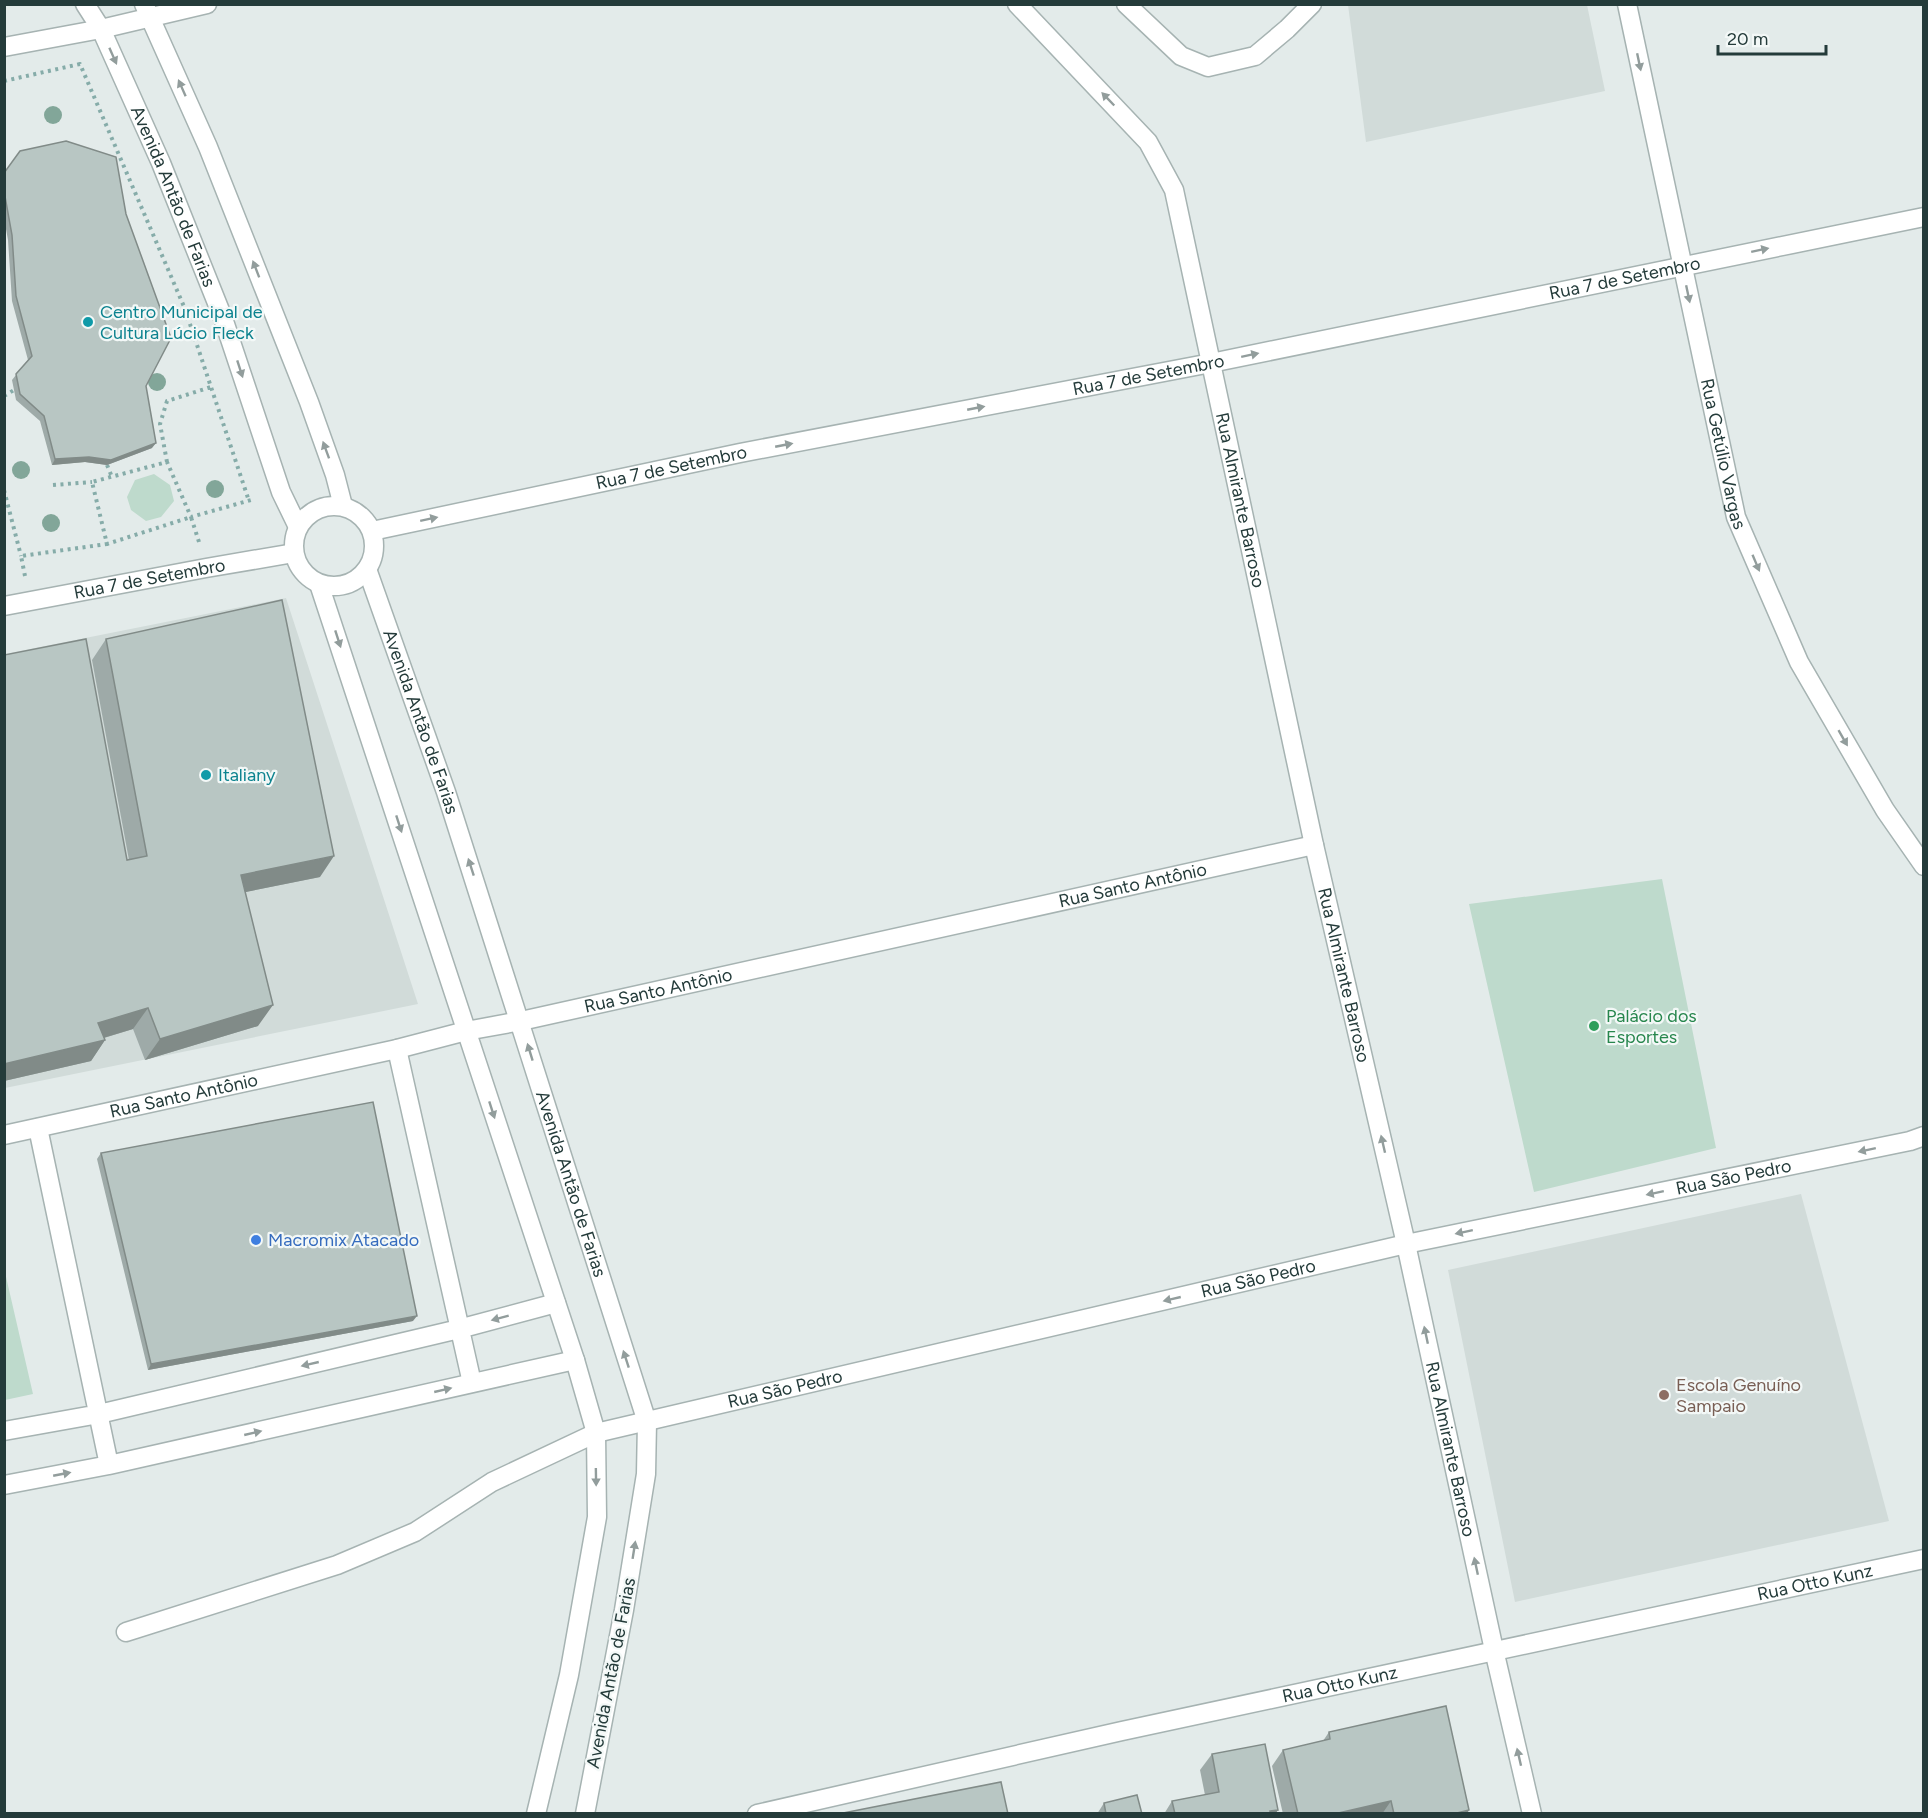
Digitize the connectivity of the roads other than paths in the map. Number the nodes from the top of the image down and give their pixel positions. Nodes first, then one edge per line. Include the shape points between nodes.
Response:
1 (85, 4) edge
2 (207, 4) edge
3 (1017, 4) edge
4 (1126, 4) edge
5 (1312, 4) edge
6 (1627, 4) edge
7 (147, 10) edge
8 (101, 29) junction
9 (4, 47) edge
10 (1923, 217) edge
11 (1682, 266) junction
12 (1212, 363) junction
13 (343, 506) junction
14 (298, 527) junction
15 (372, 531) junction
16 (294, 554) junction
17 (367, 569) junction
18 (319, 584) junction
19 (4, 606) edge
20 (1314, 846) junction
21 (1923, 866) edge
22 (521, 1021) junction
23 (466, 1031) junction
24 (397, 1049) junction
25 (38, 1128) junction
26 (4, 1135) edge
27 (1923, 1136) edge
28 (1406, 1244) junction
29 (556, 1303) junction
30 (459, 1329) junction
31 (575, 1360) junction
32 (472, 1383) junction
33 (99, 1414) junction
34 (647, 1422) junction
35 (4, 1431) edge
36 (596, 1433) junction
37 (109, 1465) junction
38 (4, 1485) edge
39 (1923, 1559) edge
40 (126, 1632) dead end
41 (1494, 1650) junction
42 (536, 1814) edge
43 (585, 1814) edge
44 (757, 1814) edge
45 (1532, 1814) edge

1 - 8 street, Avenida Antão de Farias
2 - 7 street
12 -> 3 street, Rua Almirante Barroso via 1174,190 1148,142
4 - 5 street via 1181,56 1208,67 1255,56
6 -> 11 street, Rua Getúlio Vargas
7 - 8 street
13 -> 7 street via 309,402 208,147
8 - 9 street
8 -> 14 street, Avenida Antão de Farias via 161,163 219,308 281,492
11 -> 10 street, Rua 7 de Setembro
12 -> 11 street, Rua 7 de Setembro
11 -> 21 street, Rua Getúlio Vargas via 1736,517 1799,662 1885,810
15 -> 12 street, Rua 7 de Setembro via 740,453
12 - 20 street, Rua Almirante Barroso
13 - 14 street via 317,509
13 - 15 street via 355,511
14 - 16 street
15 - 17 street via 375,544
16 - 18 street via 299,566
16 - 19 street, Rua 7 de Setembro
17 - 18 street via 346,585
22 -> 17 street, Avenida Antão de Farias
18 -> 23 street
20 - 22 street, Rua Santo Antônio
28 -> 20 street, Rua Almirante Barroso
22 - 23 street, Rua Santo Antônio
34 -> 22 street, Avenida Antão de Farias
23 - 24 street, Rua Santo Antônio
23 -> 29 street
24 - 25 street, Rua Santo Antônio
24 - 30 street
25 - 26 street, Rua Santo Antônio
25 - 33 street
27 -> 28 street, Rua São Pedro
28 -> 34 street, Rua São Pedro
41 -> 28 street, Rua Almirante Barroso
29 -> 30 street
29 - 31 street
30 - 32 street
30 -> 33 street
31 - 32 street
31 - 36 street
37 -> 32 street
33 - 35 street
33 - 37 street
34 - 36 street, Rua São Pedro
43 -> 34 street, Avenida Antão de Farias via 646,1474
36 - 40 street, Rua São Pedro via 492,1482 415,1532 337,1566
36 -> 42 street via 597,1517 569,1675
38 -> 37 street
39 - 41 street, Rua Otto Kunz
41 - 44 street, Rua Otto Kunz
45 -> 41 street, Rua Almirante Barroso

